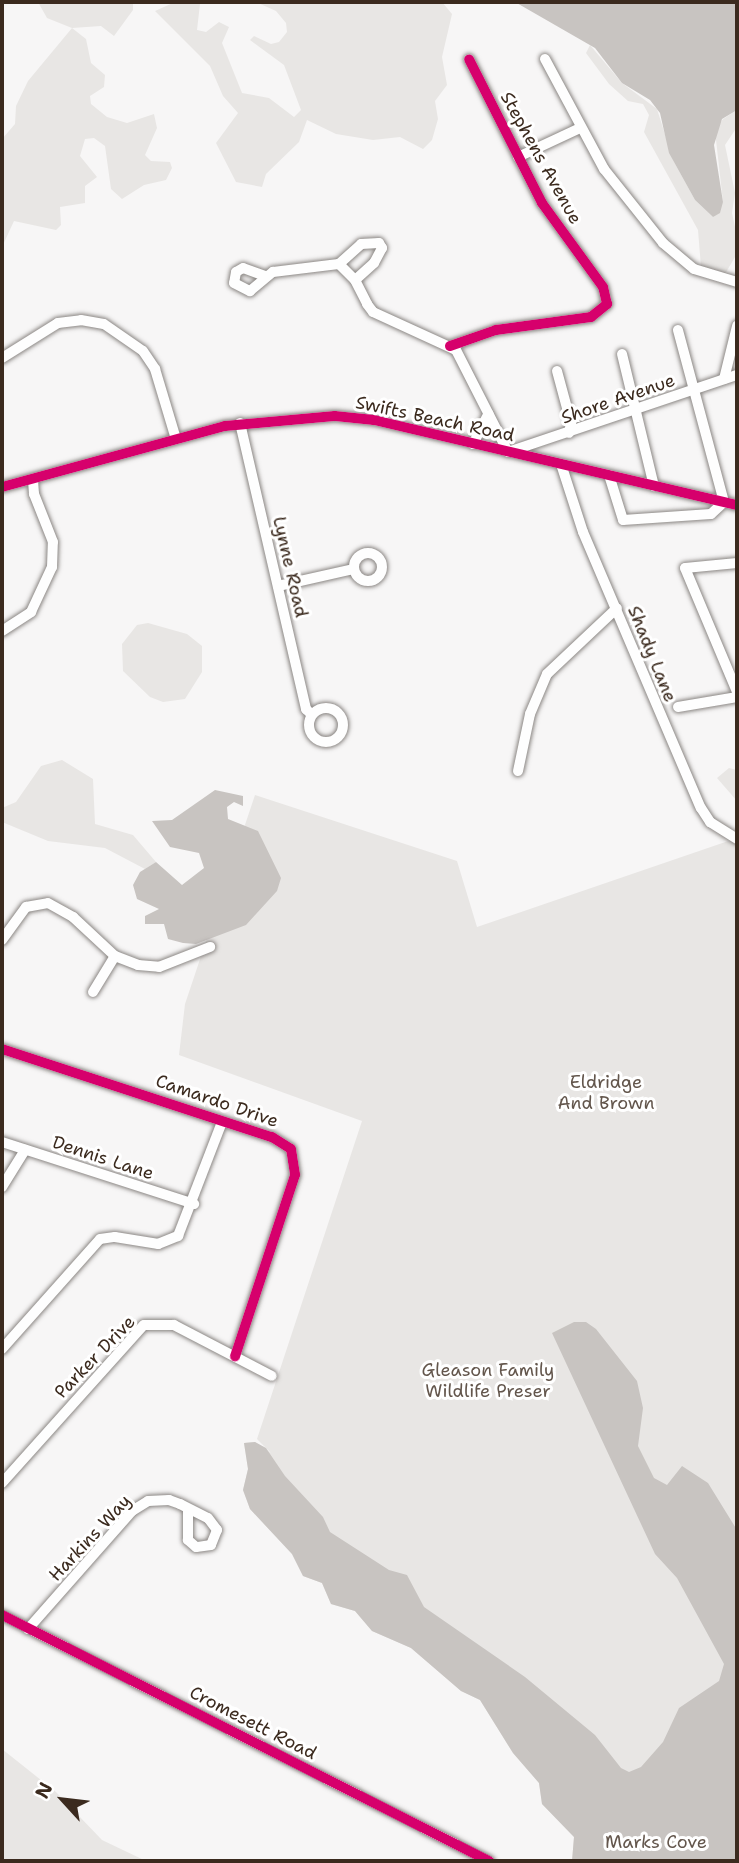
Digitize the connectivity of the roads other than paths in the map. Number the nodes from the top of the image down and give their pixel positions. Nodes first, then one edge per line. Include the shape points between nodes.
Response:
1 (469, 59) dead end
2 (545, 59) dead end
3 (580, 128) junction
4 (518, 157) junction
5 (339, 264) junction
6 (265, 276) dead end
7 (355, 280) junction
8 (737, 282) edge
9 (737, 326) edge
10 (678, 330) dead end
11 (450, 346) junction
12 (621, 354) dead end
13 (2, 358) edge
14 (557, 371) dead end
15 (737, 375) edge
16 (723, 379) junction
17 (693, 389) junction
18 (634, 411) junction
19 (488, 414) junction
20 (240, 423) junction
21 (569, 433) junction
22 (176, 439) junction
23 (473, 444) junction
24 (508, 452) junction
25 (561, 464) junction
26 (609, 475) junction
27 (33, 479) junction
28 (654, 486) junction
29 (2, 487) edge
30 (724, 502) junction
31 (737, 505) edge
32 (737, 562) edge
33 (354, 569) dead end
34 (278, 586) junction
35 (617, 608) junction
36 (2, 631) edge
37 (737, 694) edge
38 (678, 707) dead end
39 (312, 715) dead end
40 (517, 771) dead end
41 (737, 839) edge
42 (2, 940) edge
43 (210, 947) dead end
44 (116, 956) junction
45 (93, 992) dead end
46 (2, 1049) edge
47 (222, 1122) junction
48 (2, 1142) edge
49 (25, 1150) junction
50 (2, 1187) edge
51 (194, 1204) junction
52 (2, 1349) edge
53 (235, 1356) junction
54 (272, 1376) dead end
55 (2, 1483) edge
56 (188, 1509) dead end
57 (2, 1615) edge
58 (28, 1629) junction
59 (488, 1861) edge

1 - 4 street, Stephens Avenue
2 - 3 street
3 - 4 street
3 - 8 street via 608,177 670,250 696,270
4 - 11 street, Stephens Avenue via 555,223 603,287 605,306 592,317 496,330
5 - 6 street
5 - 7 street
5 - 7 street via 361,244 379,243 382,248 374,263
7 - 11 street via 373,312
9 - 16 street
10 - 17 street
11 - 19 street via 476,385
12 - 18 street
13 - 22 street via 58,323 104,324 143,351 155,369
14 - 21 street via 571,423
15 - 16 street, Shore Avenue
16 - 17 street, Shore Avenue
17 - 18 street, Shore Avenue
17 - 30 street
18 - 21 street, Shore Avenue
18 - 28 street
19 - 23 street
19 - 24 street
20 - 22 street, Swifts Beach Road
20 - 23 street, Swifts Beach Road via 335,416
20 - 34 street, Lynne Road
21 - 24 street, Shore Avenue
22 - 27 street, Swifts Beach Road
23 - 24 street, Swifts Beach Road
24 - 25 street, Swifts Beach Road
25 - 26 street, Swifts Beach Road
25 - 35 street, Shady Lane
26 - 28 street, Swifts Beach Road
26 - 30 street via 620,519 648,521 711,514
27 - 29 street, Swifts Beach Road
27 - 36 street via 52,542 52,568 32,612
28 - 30 street, Swifts Beach Road
30 - 31 street, Swifts Beach Road
32 - 37 street via 685,568
33 - 34 street
34 - 39 street, Lynne Road via 306,709
35 - 40 street via 547,674 530,714
35 - 41 street, Shady Lane via 701,808 710,822
37 - 38 street
42 - 44 street via 26,907 48,903 73,917
43 - 44 street via 153,967
44 - 45 street
46 - 47 street, Camardo Drive
47 - 51 street
47 - 53 street, Camardo Drive via 286,1144 297,1166
48 - 49 street, Dennis Lane
49 - 50 street
49 - 51 street, Dennis Lane
51 - 52 street via 174,1240 158,1244 100,1239
53 - 54 street, Parker Drive
53 - 55 street, Parker Drive via 174,1325 144,1325
56 - 58 street, Harkins Way via 163,1499 140,1505
57 - 58 street, Cromesett Road
58 - 59 street, Cromesett Road

